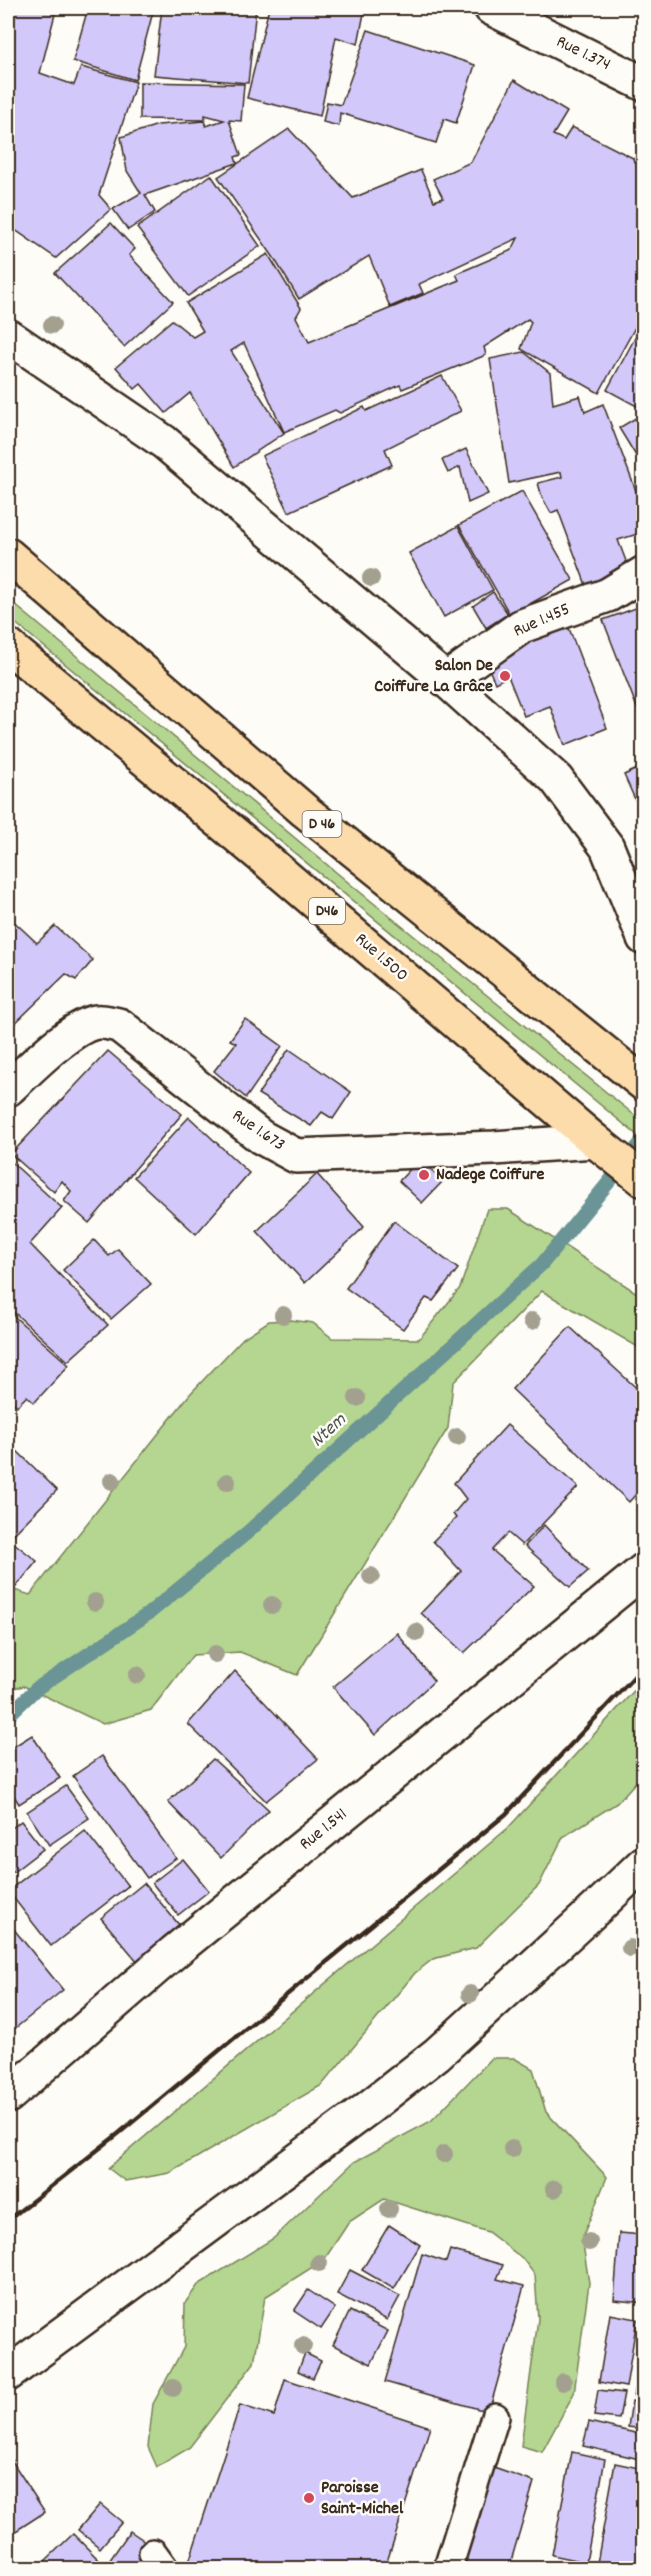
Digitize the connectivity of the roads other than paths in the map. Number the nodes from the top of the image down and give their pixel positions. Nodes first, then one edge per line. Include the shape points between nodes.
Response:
1 (491, 8) edge
2 (644, 84) edge
3 (8, 336) edge
4 (8, 555) edge
5 (644, 573) edge
6 (8, 646) edge
7 (446, 680) junction
8 (644, 938) edge
9 (644, 1084) edge
10 (8, 1089) edge
11 (595, 1141) junction
12 (644, 1180) edge
13 (644, 1570) edge
14 (644, 1863) edge
15 (8, 2096) edge
16 (8, 2374) edge
17 (495, 2417) dead end
18 (448, 2568) edge

1 - 2 street, Rue 1.374
3 - 7 street via 164,442
4 - 9 main road, D 46 via 305,811
5 - 7 street, Rue 1.455 via 608,595 522,626
6 - 11 main road, Rue 1.500 / D46 via 266,859
7 - 8 street via 556,779 607,847
10 - 11 street, Rue 1.673 via 83,1026 99,1021 119,1025 261,1137 296,1156
11 - 12 main road, Rue 1.500 / D46
13 - 15 street, Rue 1.541 via 174,1952
14 - 16 street via 437,2054
17 - 18 lane

